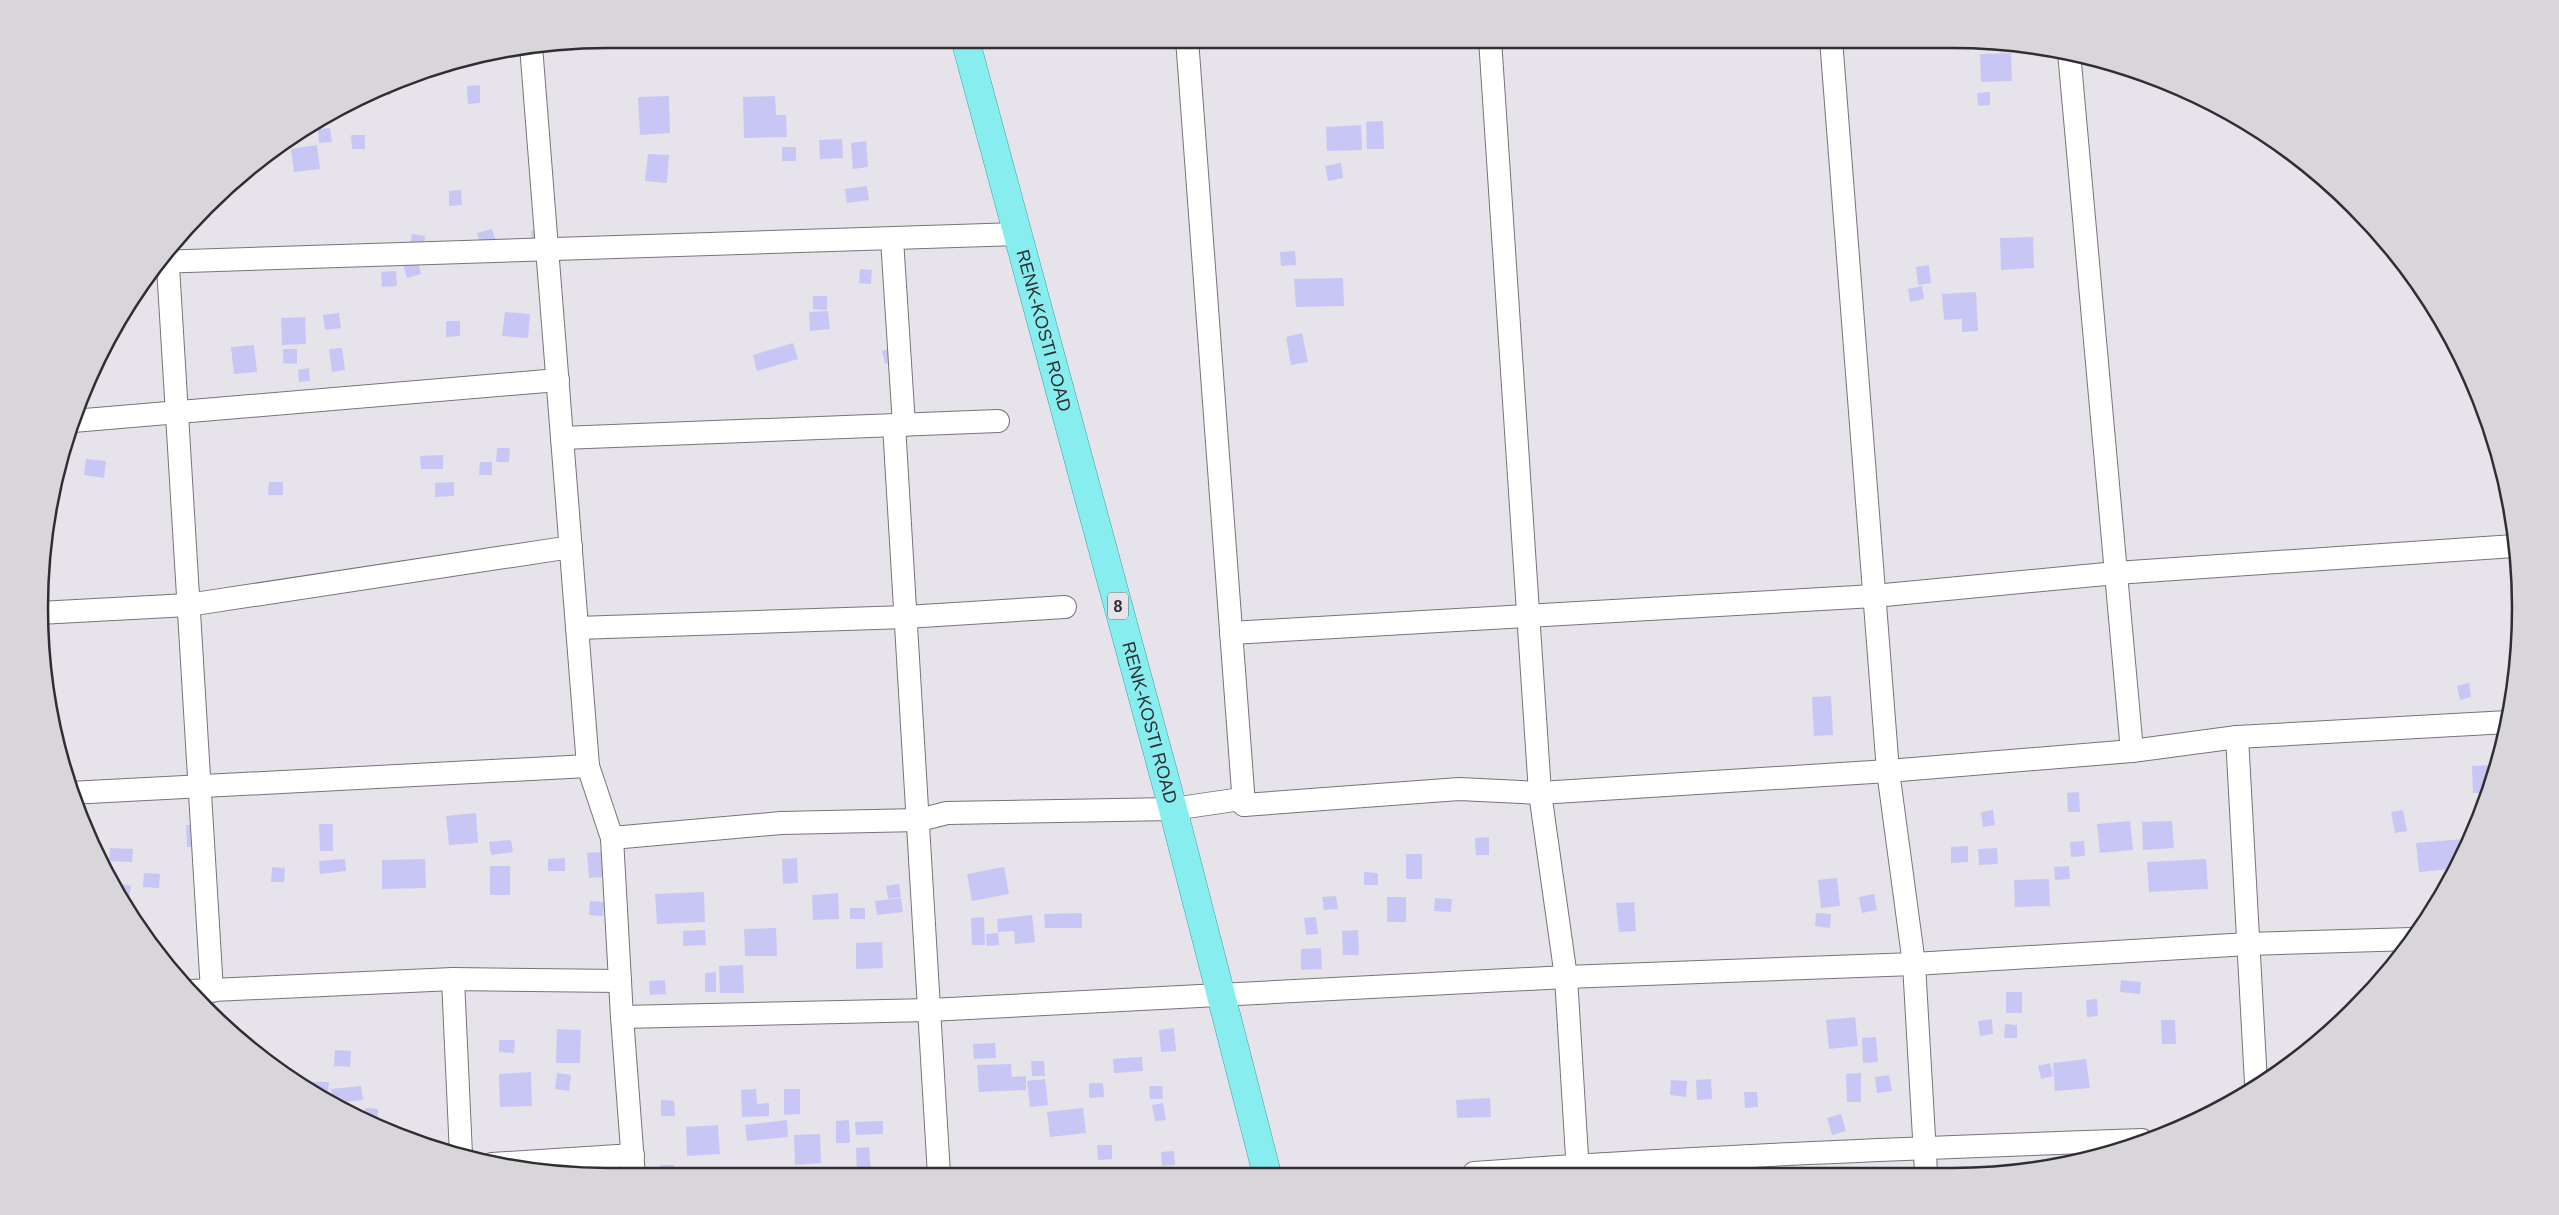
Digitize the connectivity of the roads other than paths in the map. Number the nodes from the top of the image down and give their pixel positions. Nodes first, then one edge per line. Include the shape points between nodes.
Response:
1 (967, 48) edge
2 (1189, 48) edge
3 (1491, 48) edge
4 (1832, 48) edge
5 (532, 52) edge
6 (2070, 60) edge
7 (1018, 234) junction
8 (892, 239) junction
9 (548, 251) junction
10 (170, 258) edge
11 (165, 265) edge
12 (558, 380) junction
13 (176, 413) junction
14 (79, 420) edge
15 (998, 421) dead end
16 (899, 425) junction
17 (562, 438) junction
18 (2508, 546) edge
19 (571, 547) junction
20 (2116, 573) junction
21 (1874, 596) junction
22 (188, 605) junction
23 (1065, 607) dead end
24 (48, 613) edge
25 (1528, 614) junction
26 (906, 617) junction
27 (577, 628) junction
28 (1231, 633) junction
29 (2500, 722) edge
30 (2237, 737) junction
31 (2132, 751) junction
32 (588, 766) junction
33 (1888, 771) junction
34 (198, 785) junction
35 (78, 792) edge
36 (1540, 793) junction
37 (1244, 805) junction
38 (1173, 809) junction
39 (919, 820) junction
40 (612, 838) junction
41 (2403, 938) edge
42 (2248, 944) junction
43 (1914, 964) junction
44 (1566, 977) junction
45 (453, 980) junction
46 (620, 981) junction
47 (202, 991) edge
48 (1222, 996) junction
49 (930, 1010) junction
50 (622, 1017) junction
51 (2256, 1077) edge
52 (2122, 1141) edge
53 (461, 1147) edge
54 (1925, 1148) junction
55 (558, 1165) edge
56 (634, 1166) edge
57 (939, 1168) edge
58 (1265, 1168) edge
59 (1578, 1168) edge
60 (1595, 1168) edge
61 (1926, 1168) edge

1 - 7 main road, RENK-KOSTI ROAD / 8
2 - 28 street
3 - 25 street
4 - 21 street
5 - 9 street
6 - 20 street
7 - 8 street
7 - 38 main road, RENK-KOSTI ROAD / 8
8 - 9 street
8 - 16 street
9 - 10 street
9 - 12 street
11 - 13 street
12 - 13 street
12 - 17 street
13 - 14 street
13 - 22 street
15 - 16 street
16 - 17 street
16 - 26 street
17 - 19 street
18 - 20 street
19 - 22 street
19 - 27 street
20 - 21 street
20 - 31 street
21 - 25 street
21 - 33 street
22 - 24 street
22 - 34 street
23 - 26 street
25 - 28 street
25 - 36 street
26 - 27 street
26 - 39 street
27 - 32 street
28 - 37 street
29 - 30 street
30 - 31 street
30 - 42 street
31 - 33 street
32 - 34 street
32 - 40 street
33 - 36 street
33 - 43 street
34 - 35 street
34 - 47 street
36 - 37 street via 1459,789
36 - 44 street
37 - 38 street via 1242,799
38 - 39 street via 947,813
38 - 48 main road, RENK-KOSTI ROAD / 8
39 - 40 street via 781,823
39 - 49 street
40 - 46 street
41 - 42 street
42 - 43 street
42 - 51 street
43 - 44 street
43 - 54 street
44 - 48 street
44 - 59 street
45 - 46 street
45 - 47 street
45 - 53 street
46 - 50 street
48 - 49 street
48 - 58 main road, RENK-KOSTI ROAD / 8
49 - 50 street
49 - 57 street
50 - 56 street
52 - 54 street
54 - 60 street
54 - 61 street
55 - 56 street

